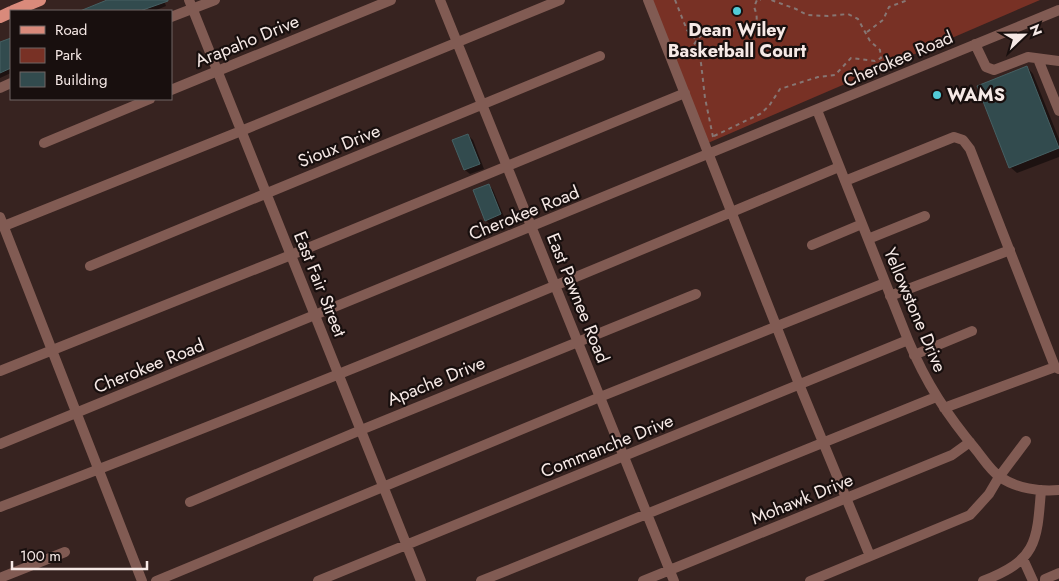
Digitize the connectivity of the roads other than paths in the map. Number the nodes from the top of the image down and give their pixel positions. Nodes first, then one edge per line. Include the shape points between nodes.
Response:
1 (40, 0) edge
2 (215, 0) edge
3 (391, 0) edge
4 (440, 0) edge
5 (560, 0) edge
6 (648, 0) edge
7 (190, 4) edge
8 (17, 10) edge
9 (1059, 10) edge
10 (172, 17) edge
11 (457, 41) junction
12 (976, 44) junction
13 (600, 56) dead end
14 (1038, 59) junction
15 (1059, 60) edge
16 (217, 71) junction
17 (172, 90) edge
18 (686, 93) junction
19 (148, 100) edge
20 (483, 104) junction
21 (817, 110) junction
22 (1059, 111) edge
23 (241, 131) junction
24 (44, 143) dead end
25 (710, 154) junction
26 (507, 165) junction
27 (839, 167) junction
28 (845, 181) junction
29 (266, 194) junction
30 (732, 212) junction
31 (925, 216) dead end
32 (2, 222) edge
33 (862, 224) junction
34 (532, 227) junction
35 (868, 239) junction
36 (812, 245) dead end
37 (1010, 250) junction
38 (291, 255) junction
39 (90, 266) dead end
40 (885, 283) junction
41 (556, 286) junction
42 (696, 294) dead end
43 (890, 296) junction
44 (315, 315) junction
45 (777, 326) junction
46 (972, 331) dead end
47 (908, 340) junction
48 (577, 342) junction
49 (52, 351) junction
50 (914, 355) junction
51 (1057, 368) edge
52 (0, 371) edge
53 (339, 374) junction
54 (799, 384) junction
55 (600, 397) junction
56 (936, 397) junction
57 (944, 408) junction
58 (76, 414) junction
59 (361, 430) junction
60 (1026, 441) dead end
61 (823, 442) junction
62 (970, 442) junction
63 (0, 444) edge
64 (623, 456) junction
65 (98, 470) junction
66 (999, 477) junction
67 (384, 487) junction
68 (1041, 490) junction
69 (1059, 490) edge
70 (846, 498) junction
71 (190, 502) dead end
72 (0, 507) edge
73 (646, 514) junction
74 (407, 545) junction
75 (65, 552) dead end
76 (870, 556) junction
77 (1023, 559) junction
78 (669, 570) junction
79 (1059, 572) edge
80 (0, 578) edge
81 (142, 581) edge
82 (156, 581) edge
83 (318, 581) edge
84 (421, 581) edge
85 (481, 581) edge
86 (643, 581) edge
87 (674, 581) edge
88 (810, 581) edge
89 (983, 581) edge
90 (1033, 581) edge
91 (1045, 581) edge

1 - 8 main road
2 - 7 street
3 - 16 street, Arapaho Drive
4 - 11 street, East Pawnee Road
5 - 11 street
6 - 18 street
7 - 10 street
7 - 16 street, East Fair Street
9 - 12 street, Cherokee Road
11 - 20 street, East Pawnee Road
11 - 23 street
12 - 14 street via 986,67 994,70 1028,57
12 - 21 street, Cherokee Road
13 - 20 street, Sioux Drive
14 - 15 street
14 - 22 street
16 - 17 street, Arapaho Drive
16 - 23 street, East Fair Street
18 - 25 street
18 - 26 street
19 - 24 street
20 - 26 street, East Pawnee Road
20 - 29 street, Sioux Drive
21 - 25 street, Cherokee Road
21 - 27 street, Yellowstone Drive
23 - 29 street, East Fair Street
23 - 32 street
25 - 30 street
25 - 34 street, Cherokee Road
26 - 34 street, East Pawnee Road
26 - 38 street
27 - 28 street, Yellowstone Drive
27 - 30 street
28 - 33 street, Yellowstone Drive
28 - 37 street via 954,137 963,140 970,149
29 - 38 street, East Fair Street
29 - 39 street, Sioux Drive
30 - 41 street
30 - 45 street
31 - 35 street
32 - 49 street
33 - 35 street, Yellowstone Drive
33 - 36 street
34 - 41 street, East Pawnee Road
34 - 44 street, Cherokee Road
35 - 40 street, Yellowstone Drive
37 - 43 street
37 - 51 street
38 - 44 street, East Fair Street
38 - 49 street
40 - 43 street, Yellowstone Drive
40 - 45 street
41 - 48 street, East Pawnee Road
41 - 53 street
42 - 48 street, Apache Drive
43 - 47 street, Yellowstone Drive
44 - 53 street, East Fair Street
44 - 58 street, Cherokee Road
45 - 54 street
45 - 55 street
46 - 50 street
47 - 50 street, Yellowstone Drive
47 - 54 street, Commanche Drive
48 - 55 street, East Pawnee Road
48 - 59 street, Apache Drive
49 - 52 street
49 - 58 street
50 - 56 street, Yellowstone Drive
51 - 57 street
53 - 59 street, East Fair Street
53 - 65 street
54 - 61 street
54 - 64 street, Commanche Drive
55 - 64 street, East Pawnee Road
55 - 67 street
56 - 57 street, Yellowstone Drive
56 - 61 street
57 - 62 street, Yellowstone Drive
58 - 63 street, Cherokee Road
58 - 65 street
59 - 67 street, East Fair Street
59 - 71 street, Apache Drive
60 - 66 street
61 - 70 street
61 - 73 street
62 - 66 street, Yellowstone Drive
62 - 70 street, Mohawk Drive via 952,455
64 - 73 street, East Pawnee Road
64 - 74 street, Commanche Drive
65 - 72 street
65 - 81 street
66 - 68 street, Yellowstone Drive via 1029,489
66 - 76 street via 970,515
67 - 74 street, East Fair Street
67 - 82 street
68 - 69 street, Yellowstone Drive
68 - 77 street via 1035,539
70 - 76 street
70 - 78 street, Mohawk Drive
73 - 78 street, East Pawnee Road
73 - 85 street
74 - 83 street, Commanche Drive
74 - 84 street, East Fair Street
75 - 80 street
76 - 88 street
77 - 89 street via 1013,568
77 - 90 street
78 - 86 street, Mohawk Drive
78 - 87 street, East Pawnee Road
79 - 91 street

